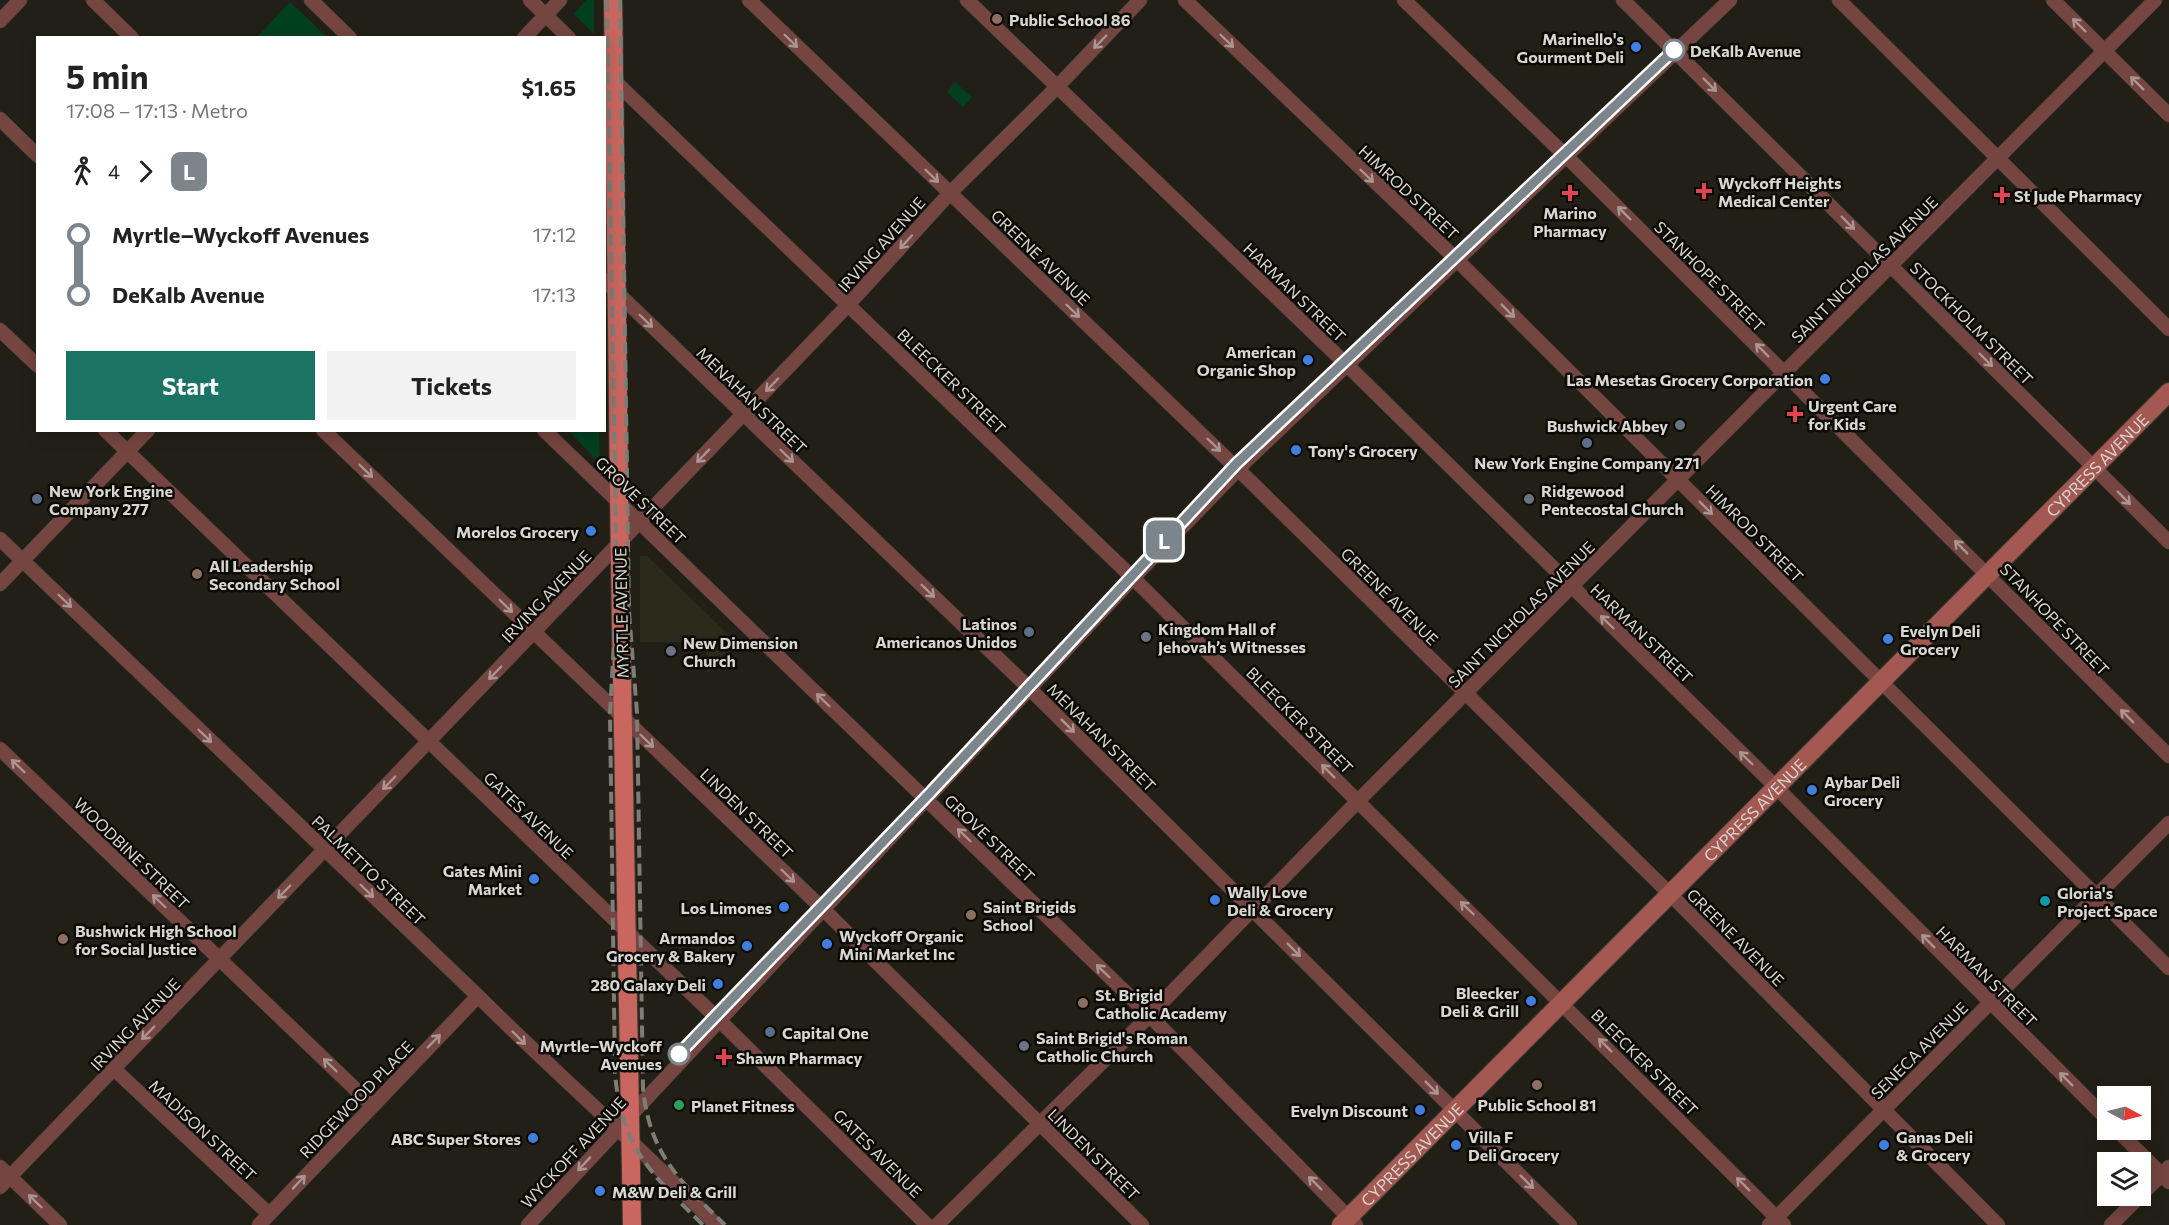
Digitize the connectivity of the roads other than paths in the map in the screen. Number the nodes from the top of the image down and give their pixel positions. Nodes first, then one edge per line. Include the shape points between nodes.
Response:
1 (20, 0) edge
2 (93, 0) edge
3 (310, 0) edge
4 (530, 0) edge
5 (560, 0) edge
6 (613, 0) edge
7 (749, 0) edge
8 (967, 0) edge
9 (1140, 0) edge
10 (1185, 0) edge
11 (1404, 0) edge
12 (1623, 0) edge
13 (1730, 0) edge
14 (1839, 0) edge
15 (2053, 0) edge
16 (2155, 0) edge
17 (546, 15) junction
18 (0, 21) edge
19 (130, 36) edge
20 (348, 36) edge
21 (526, 36) edge
22 (567, 36) edge
23 (1676, 51) junction
24 (2104, 51) junction
25 (610, 76) edge
26 (1057, 87) junction
27 (2169, 115) edge
28 (0, 119) edge
29 (36, 154) edge
30 (1566, 156) junction
31 (1998, 158) junction
32 (950, 193) junction
33 (1457, 260) junction
34 (1891, 265) junction
35 (611, 286) edge
36 (848, 305) junction
37 (2169, 329) edge
38 (0, 330) edge
39 (36, 364) edge
40 (1347, 365) junction
41 (1784, 372) junction
42 (2169, 392) edge
43 (744, 414) junction
44 (107, 432) edge
45 (146, 432) edge
46 (325, 432) edge
47 (546, 432) edge
48 (127, 452) junction
49 (2094, 468) junction
50 (1238, 469) junction
51 (1678, 479) junction
52 (620, 503) junction
53 (639, 523) junction
54 (0, 539) edge
55 (2169, 542) edge
56 (620, 543) junction
57 (22, 561) junction
58 (1989, 575) junction
59 (1133, 578) junction
60 (0, 584) edge
61 (1571, 587) junction
62 (534, 632) junction
63 (1881, 683) junction
64 (1030, 689) junction
65 (1465, 694) junction
66 (623, 718) junction
67 (429, 741) junction
68 (0, 749) edge
69 (2169, 756) edge
70 (1777, 788) junction
71 (927, 799) junction
72 (1358, 801) junction
73 (2169, 822) edge
74 (324, 850) junction
75 (1671, 895) junction
76 (2096, 896) junction
77 (1252, 909) junction
78 (824, 910) junction
79 (626, 932) junction
80 (220, 959) junction
81 (2169, 968) edge
82 (478, 996) junction
83 (1563, 1003) junction
84 (1990, 1003) junction
85 (1149, 1015) junction
86 (719, 1020) junction
87 (114, 1069) junction
88 (372, 1105) junction
89 (2097, 1109) edge
90 (1883, 1110) junction
91 (1456, 1111) junction
92 (630, 1114) junction
93 (1040, 1122) junction
94 (616, 1128) junction
95 (2128, 1140) edge
96 (631, 1142) junction
97 (5, 1172) edge
98 (2167, 1174) edge
99 (0, 1187) edge
100 (269, 1214) junction
101 (1776, 1222) edge
102 (1349, 1223) edge
103 (60, 1225) edge
104 (259, 1225) edge
105 (528, 1225) edge
106 (632, 1225) edge
107 (716, 1225) edge
108 (927, 1225) edge
109 (937, 1225) edge
110 (1142, 1225) edge
111 (1570, 1225) edge
112 (1998, 1225) edge
113 (2111, 1225) edge

1 - 18 street
2 - 19 street
3 - 20 street
4 - 17 street
5 - 17 street
6 - 25 main road, MYRTLE AVENUE
7 -> 32 street, GREENE AVENUE
8 - 26 street, HARMAN STREET
9 -> 26 street, IRVING AVENUE
10 -> 33 street, HIMROD STREET
11 - 30 street, STANHOPE STREET
12 - 23 street, STOCKHOLM STREET
13 - 23 street, WYCKOFF AVENUE
14 - 31 street
24 -> 15 street
16 - 24 street, SAINT NICHOLAS AVENUE
17 - 21 street
17 - 22 street
23 - 30 street, WYCKOFF AVENUE
23 -> 34 street, STOCKHOLM STREET
27 -> 24 street
24 - 31 street, SAINT NICHOLAS AVENUE
25 - 35 main road, MYRTLE AVENUE
25 - 36 street, BLEECKER STREET
26 - 32 street, IRVING AVENUE
26 - 40 street, HARMAN STREET
28 - 29 street
30 - 33 street, WYCKOFF AVENUE
41 -> 30 street, STANHOPE STREET
31 - 34 street, SAINT NICHOLAS AVENUE
31 - 37 street
32 -> 36 street, IRVING AVENUE
32 -> 50 street, GREENE AVENUE
33 - 40 street, WYCKOFF AVENUE
33 -> 51 street, HIMROD STREET
34 - 41 street, SAINT NICHOLAS AVENUE
34 -> 49 street, STOCKHOLM STREET
35 -> 43 street, MENAHAN STREET
35 - 52 main road, MYRTLE AVENUE
36 -> 43 street, IRVING AVENUE
36 - 59 street, BLEECKER STREET
38 - 39 street
40 - 50 street, WYCKOFF AVENUE
40 - 61 street, HARMAN STREET
41 - 51 street, SAINT NICHOLAS AVENUE
58 -> 41 street, STANHOPE STREET
42 - 49 main road, CYPRESS AVENUE
43 -> 53 street, IRVING AVENUE
43 -> 64 street, MENAHAN STREET
44 - 48 street, GATES AVENUE
45 - 48 street
46 -> 62 street, LINDEN STREET
47 - 52 street, GROVE STREET
48 - 57 street
48 - 67 street, GATES AVENUE
49 -> 55 street, STOCKHOLM STREET
49 - 58 main road, CYPRESS AVENUE
50 - 59 street, WYCKOFF AVENUE
50 - 65 street, GREENE AVENUE
51 - 61 street, SAINT NICHOLAS AVENUE
51 -> 63 street, HIMROD STREET
52 - 53 street, GROVE STREET
52 - 56 main road, MYRTLE AVENUE
53 - 56 street, IRVING AVENUE
71 -> 53 street, GROVE STREET
54 - 57 street, PALMETTO STREET
56 - 62 street, IRVING AVENUE
56 - 66 main road, MYRTLE AVENUE
57 - 60 street
57 -> 74 street, PALMETTO STREET
58 - 63 main road, CYPRESS AVENUE
69 -> 58 street, STANHOPE STREET
59 - 64 street, WYCKOFF AVENUE
72 -> 59 street, BLEECKER STREET
61 - 65 street, SAINT NICHOLAS AVENUE
70 -> 61 street, HARMAN STREET
62 - 66 street, LINDEN STREET
62 -> 67 street, IRVING AVENUE
63 - 70 main road, CYPRESS AVENUE
63 - 76 street, HIMROD STREET
64 - 71 street, WYCKOFF AVENUE
64 -> 77 street, MENAHAN STREET
65 - 72 street, SAINT NICHOLAS AVENUE
65 - 75 street, GREENE AVENUE
66 -> 78 street, LINDEN STREET
66 - 79 main road, MYRTLE AVENUE
67 -> 74 street, IRVING AVENUE
67 - 79 street, GATES AVENUE
80 -> 68 street, WOODBINE STREET
70 - 75 main road, CYPRESS AVENUE
84 -> 70 street, HARMAN STREET
71 - 78 street, WYCKOFF AVENUE
85 -> 71 street, GROVE STREET
72 - 77 street, SAINT NICHOLAS AVENUE
83 -> 72 street, BLEECKER STREET
73 - 76 street, SENECA AVENUE
74 -> 80 street, IRVING AVENUE
74 -> 82 street, PALMETTO STREET
75 - 83 main road, CYPRESS AVENUE
75 - 90 street, GREENE AVENUE
76 - 81 street, HIMROD STREET
76 - 84 street, SENECA AVENUE
77 - 85 street, SAINT NICHOLAS AVENUE
77 -> 91 street, MENAHAN STREET
78 - 86 street, WYCKOFF AVENUE
78 - 93 street, LINDEN STREET
79 - 86 street, GATES AVENUE
79 - 92 main road, MYRTLE AVENUE
80 -> 87 street, IRVING AVENUE
88 -> 80 street, WOODBINE STREET
88 -> 82 street, RIDGEWOOD PLACE
82 -> 94 street, PALMETTO STREET
83 - 91 main road, CYPRESS AVENUE
101 -> 83 street, BLEECKER STREET
89 -> 84 street, HARMAN STREET
84 - 90 street, SENECA AVENUE
85 - 93 street, SAINT NICHOLAS AVENUE
102 -> 85 street, GROVE STREET
86 - 92 street, WYCKOFF AVENUE
86 - 108 street, GATES AVENUE
87 - 97 street, IRVING AVENUE
87 - 100 street, MADISON STREET
100 -> 88 street, RIDGEWOOD PLACE
90 - 101 street, SENECA AVENUE
90 - 112 street, GREENE AVENUE
91 - 102 main road, CYPRESS AVENUE
91 -> 111 street, MENAHAN STREET
92 - 94 street, WYCKOFF AVENUE
92 - 96 main road, MYRTLE AVENUE
93 - 109 street, SAINT NICHOLAS AVENUE
93 - 110 street, LINDEN STREET
94 - 96 street, PALMETTO STREET
94 -> 105 street, WYCKOFF AVENUE
95 - 98 street
96 - 106 main road, MYRTLE AVENUE
96 - 107 street, PALMETTO STREET
97 - 99 street, IRVING AVENUE
103 -> 97 street
98 - 113 street
100 - 104 street, RIDGEWOOD PLACE

